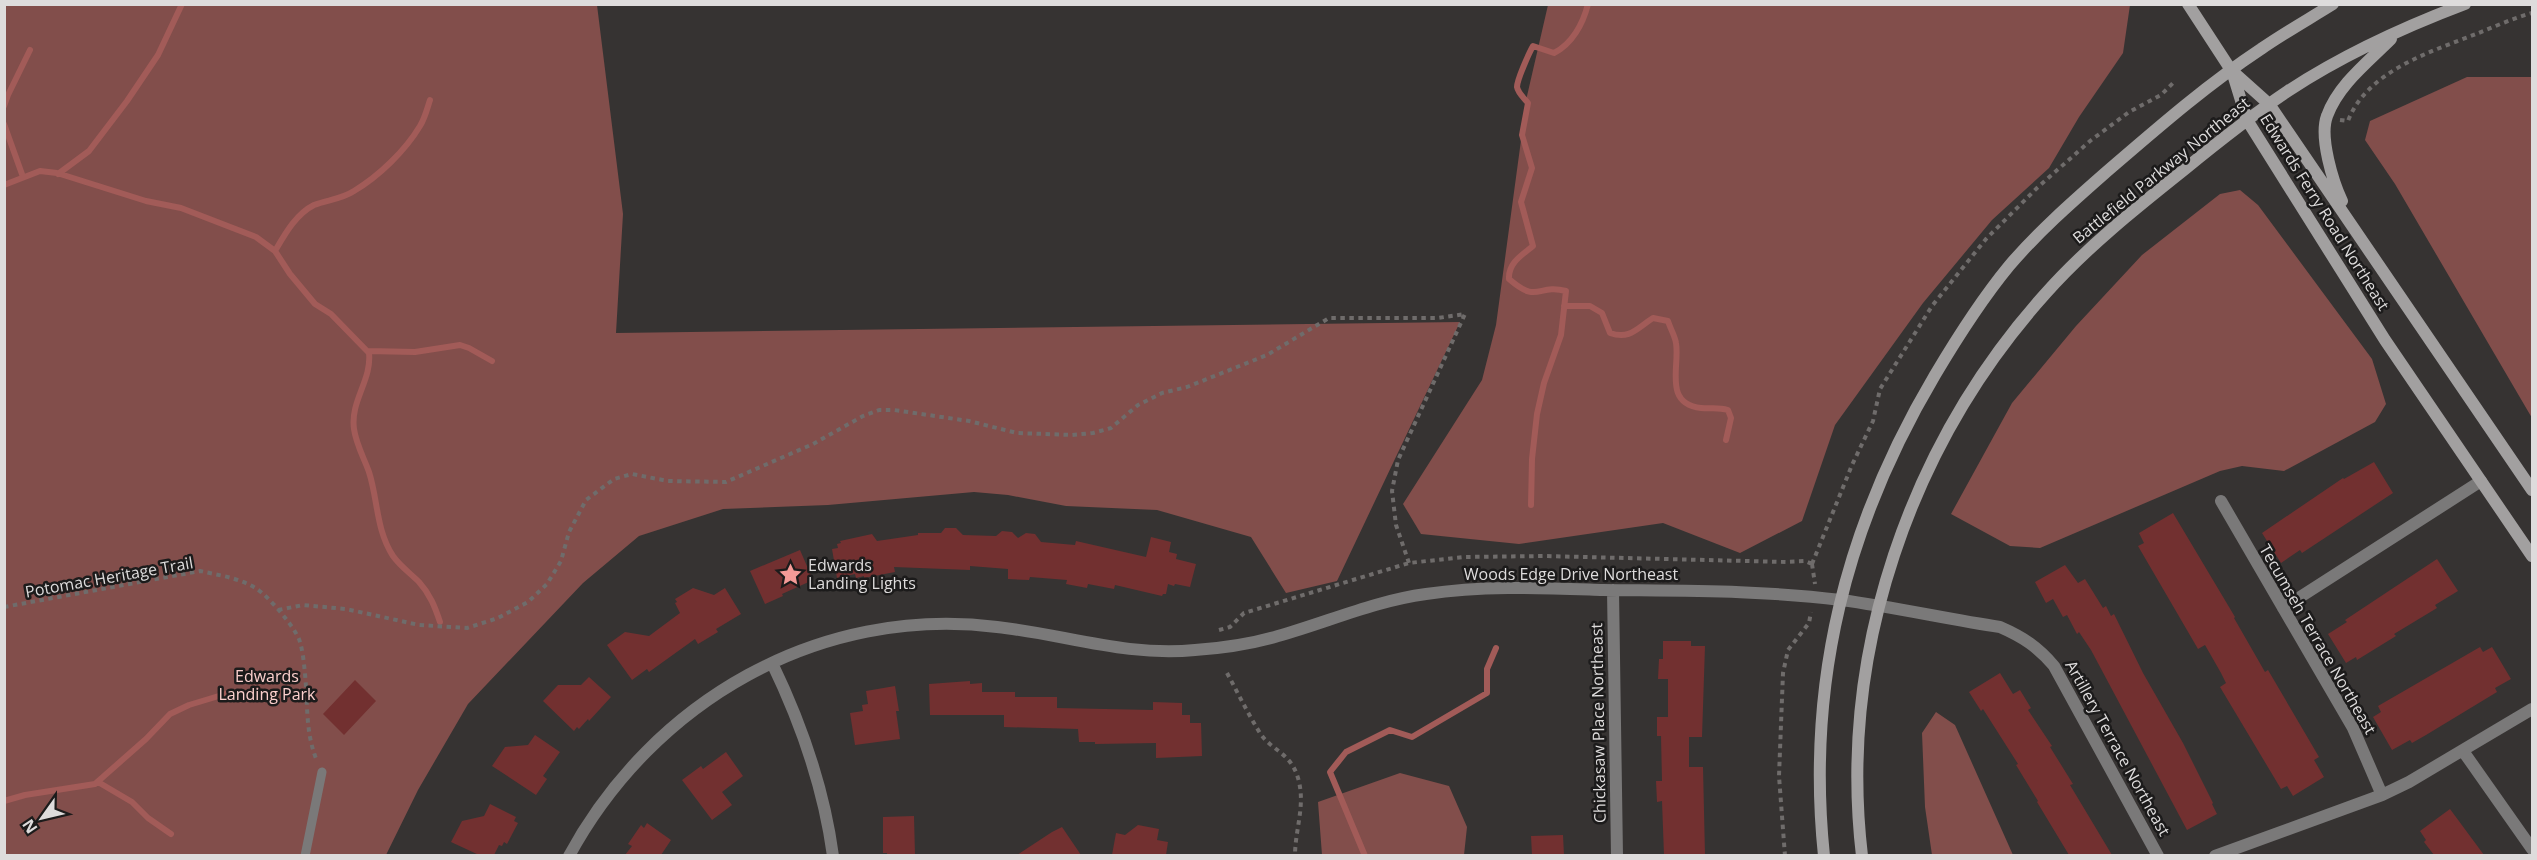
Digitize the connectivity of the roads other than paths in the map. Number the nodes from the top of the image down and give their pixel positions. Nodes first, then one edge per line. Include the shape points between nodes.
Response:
1 (2188, 4) edge
2 (2333, 4) edge
3 (2465, 4) edge
4 (2400, 30) junction
5 (2231, 70) junction
6 (2269, 104) junction
7 (2247, 120) junction
8 (2357, 235) junction
9 (2481, 481) junction
10 (2532, 490) edge
11 (2221, 501) dead end
12 (2532, 556) edge
13 (1613, 590) junction
14 (1840, 600) junction
15 (1879, 605) junction
16 (2283, 608) junction
17 (772, 663) junction
18 (2532, 710) edge
19 (2463, 751) junction
20 (322, 772) road end
21 (2382, 795) junction
22 (2532, 849) edge
23 (305, 855) edge
24 (569, 855) edge
25 (833, 855) edge
26 (1617, 855) edge
27 (1824, 855) edge
28 (1862, 855) edge
29 (2158, 855) edge
30 (2215, 855) edge

1 - 5 main road
2 - 5 main road, Battlefield Parkway Northeast
3 - 4 main road, Battlefield Parkway Northeast
4 - 6 main road, Battlefield Parkway Northeast via 2313,75
4 - 8 main road via 2341,90 2326,118 2333,181
5 - 6 main road, Edwards Ferry Road Northeast
5 - 7 main road, Edwards Ferry Road Northeast
5 - 14 main road, Battlefield Parkway Northeast via 2077,198 2009,266 1957,339 1903,431 1853,551
6 - 7 main road, Battlefield Parkway Northeast
6 - 8 main road, Edwards Ferry Road Northeast
7 - 9 main road, Edwards Ferry Road Northeast via 2385,340
7 - 15 main road, Battlefield Parkway Northeast via 2081,256 2002,346 1938,448 1893,557
8 - 10 main road, Edwards Ferry Road Northeast
9 - 12 main road, Edwards Ferry Road Northeast
9 - 16 street
11 - 16 street, Tecumseh Terrace Northeast
13 - 14 street, Woods Edge Drive Northeast via 1747,591
13 - 17 street, Woods Edge Drive Northeast via 1511,588 1425,594 1377,604 1277,636 1189,651 1097,646 995,626 903,627 810,647
13 - 26 street, Chickasaw Place Northeast
14 - 15 street, Woods Edge Drive Northeast
14 - 27 main road, Battlefield Parkway Northeast via 1827,675 1818,780
15 - 28 main road, Battlefield Parkway Northeast via 1859,716 1856,779
15 - 29 street, Artillery Terrace Northeast via 2000,627 2038,648 2054,666
16 - 21 street, Tecumseh Terrace Northeast via 2352,728
17 - 24 street, Woods Edge Drive Northeast via 721,691 674,724 639,757 609,792
17 - 25 street via 810,761 828,819
18 - 19 street
19 - 21 street
19 - 22 street
20 - 23 lane
21 - 30 street

